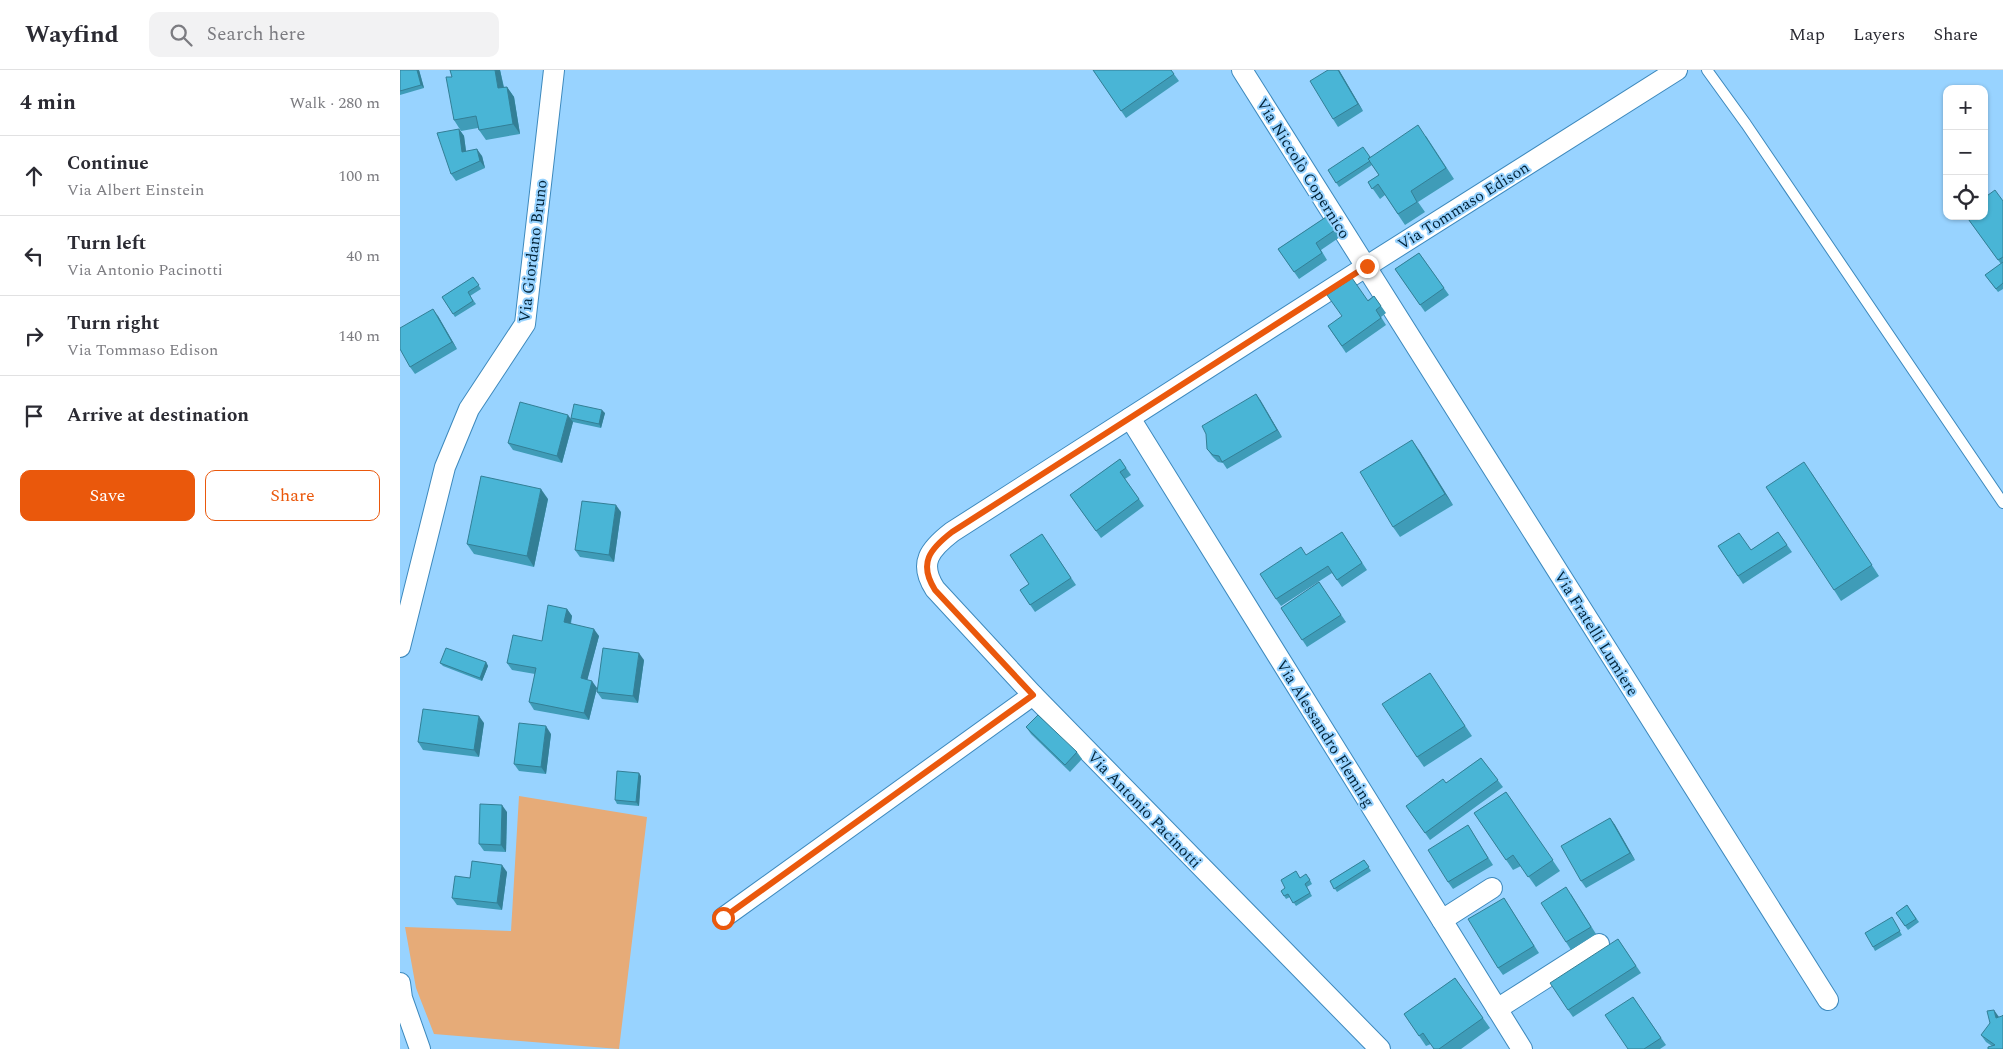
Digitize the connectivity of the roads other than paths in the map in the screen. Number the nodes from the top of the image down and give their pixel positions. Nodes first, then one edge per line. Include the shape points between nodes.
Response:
1 (554, 70) edge
2 (1242, 70) edge
3 (1678, 70) edge
4 (1707, 70) edge
5 (1367, 266) junction
6 (1130, 418) junction
7 (2003, 503) edge
8 (927, 559) joint
9 (400, 647) edge
10 (1033, 695) junction
11 (1492, 888) dead end
12 (723, 918) dead end
13 (1442, 920) junction
14 (1599, 944) dead end
15 (400, 983) edge
16 (1828, 1000) dead end
17 (1497, 1009) junction
18 (420, 1049) edge
19 (1380, 1049) edge
20 (1522, 1049) edge

1 - 9 street, Via Giordano Bruno via 525,324 470,409 445,467
2 - 5 street, Via Niccolò Copernico
3 - 5 street, Via Tommaso Edison
4 - 7 lane
5 - 6 street, Via Tommaso Edison
5 - 16 street, Via Fratelli Lumiere
6 - 8 street, Via Tommaso Edison via 952,532 937,544
6 - 13 street, Via Alessandro Fleming
8 - 10 street, Via Antonio Pacinotti via 928,578 935,590
10 - 12 street
10 - 19 street, Via Antonio Pacinotti
11 - 13 street
13 - 17 street, Via Alessandro Fleming
14 - 17 street
15 - 18 street
17 - 20 street, Via Alessandro Fleming

